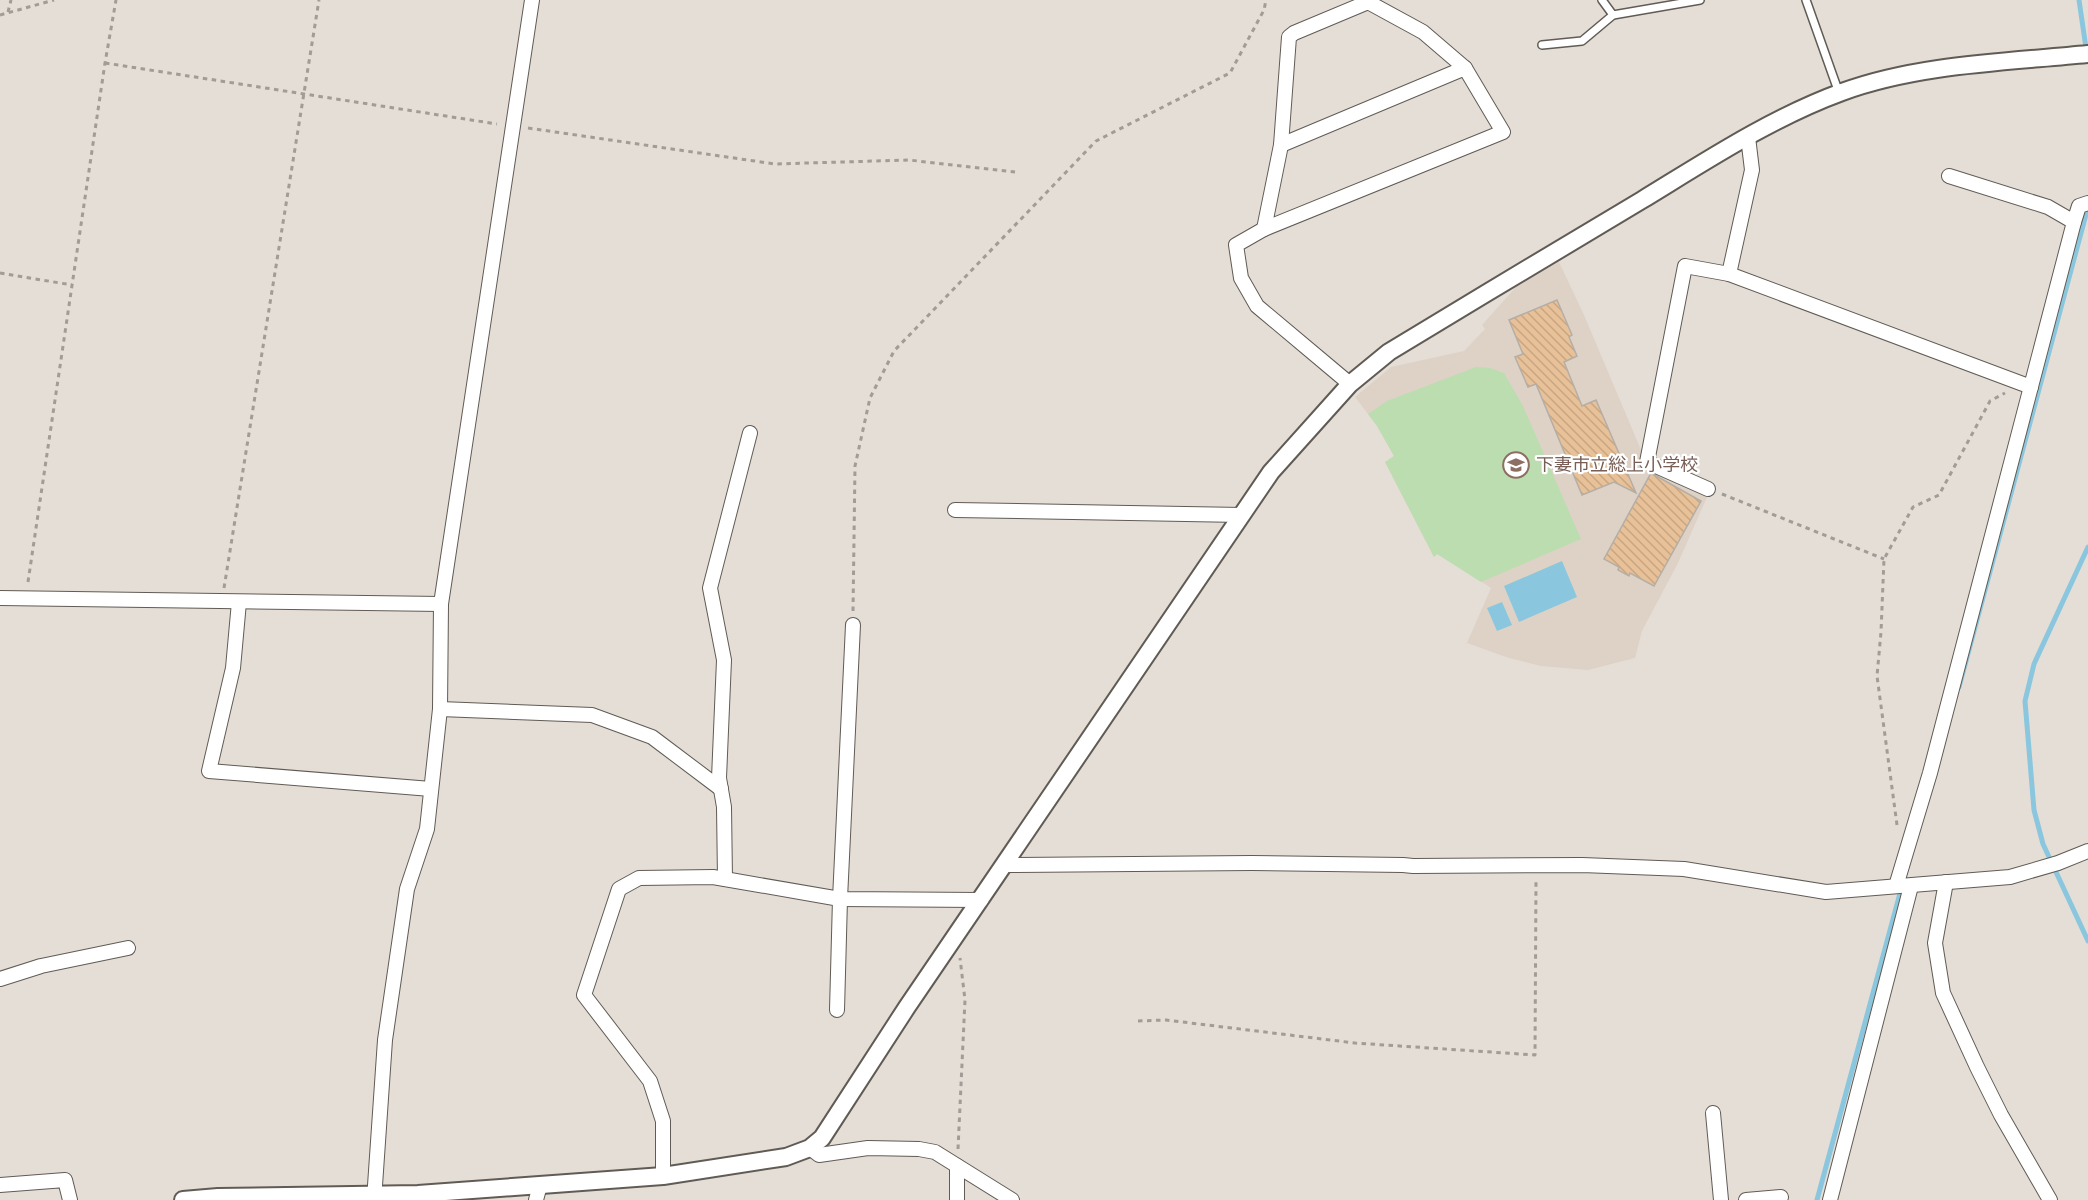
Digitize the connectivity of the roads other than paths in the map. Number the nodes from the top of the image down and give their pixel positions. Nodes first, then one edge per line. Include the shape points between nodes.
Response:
1 (532, 0) edge
2 (1602, 0) edge
3 (1700, 0) edge
4 (1806, 0) edge
5 (1613, 15) junction
6 (1542, 45) dead end
7 (2088, 54) edge
8 (1465, 68) junction
9 (1839, 93) junction
10 (1748, 137) junction
11 (1281, 145) junction
12 (1949, 176) dead end
13 (2084, 204) edge
14 (2074, 222) junction
15 (1264, 229) junction
16 (1729, 274) junction
17 (1350, 384) junction
18 (2026, 385) junction
19 (750, 433) dead end
20 (1708, 489) road end
21 (955, 510) dead end
22 (1242, 514) junction
23 (0, 598) edge
24 (238, 602) junction
25 (441, 604) junction
26 (853, 625) road end
27 (440, 709) junction
28 (431, 789) junction
29 (721, 789) junction
30 (2088, 851) edge
31 (1005, 865) junction
32 (725, 879) junction
33 (1946, 882) junction
34 (1896, 886) junction
35 (1911, 886) junction
36 (840, 899) junction
37 (981, 900) junction
38 (128, 948) dead end
39 (0, 979) edge
40 (837, 1010) dead end
41 (1713, 1113) dead end
42 (810, 1148) junction
43 (957, 1166) junction
44 (663, 1176) junction
45 (0, 1185) edge
46 (538, 1192) edge
47 (1781, 1197) dead end
48 (375, 1198) edge
49 (70, 1200) edge
50 (183, 1200) edge
51 (957, 1200) edge
52 (1012, 1200) edge
53 (1721, 1200) edge
54 (1746, 1200) edge
55 (1830, 1200) edge
56 (2050, 1200) edge

1 - 25 street
2 - 5 lane
3 - 5 lane
4 - 9 lane
5 - 6 lane via 1582,40
7 - 9 street via 1897,76
8 - 11 street
8 - 11 street via 1423,32 1368,2 1289,37
8 - 15 street via 1503,132
9 - 10 street
10 - 16 street via 1752,170
10 - 17 street via 1389,352
11 - 15 street
12 - 14 street via 2048,207
13 - 14 street
14 - 18 street
15 - 17 street via 1236,244 1241,278 1257,306
16 - 18 street
16 - 20 street via 1685,266 1647,462
17 - 22 street via 1270,472
18 - 34 street via 1930,773
19 - 29 street via 710,588 724,660
21 - 22 street
22 - 31 street
23 - 24 street
24 - 25 street
24 - 28 street via 233,668 209,771
25 - 27 street
26 - 36 street
27 - 28 street
27 - 29 street via 592,715 652,737
28 - 48 street via 427,829 407,889 385,1040
29 - 32 street
30 - 33 street via 2010,877
31 - 34 street via 1252,863 1684,869 1826,892
31 - 37 street
32 - 36 street
32 - 44 street via 639,878 619,889 584,995 650,1081 663,1121
33 - 35 street
33 - 56 street via 1935,943 1943,993 2001,1115
34 - 35 street
35 - 55 street
36 - 37 street
36 - 40 street
37 - 42 street via 822,1138
38 - 39 street
41 - 53 street
42 - 43 street via 819,1155 868,1148 919,1149 935,1152
42 - 44 street via 786,1157
43 - 51 street
43 - 52 street
44 - 46 street
45 - 49 street via 65,1180
46 - 48 street
47 - 54 street
48 - 50 street

